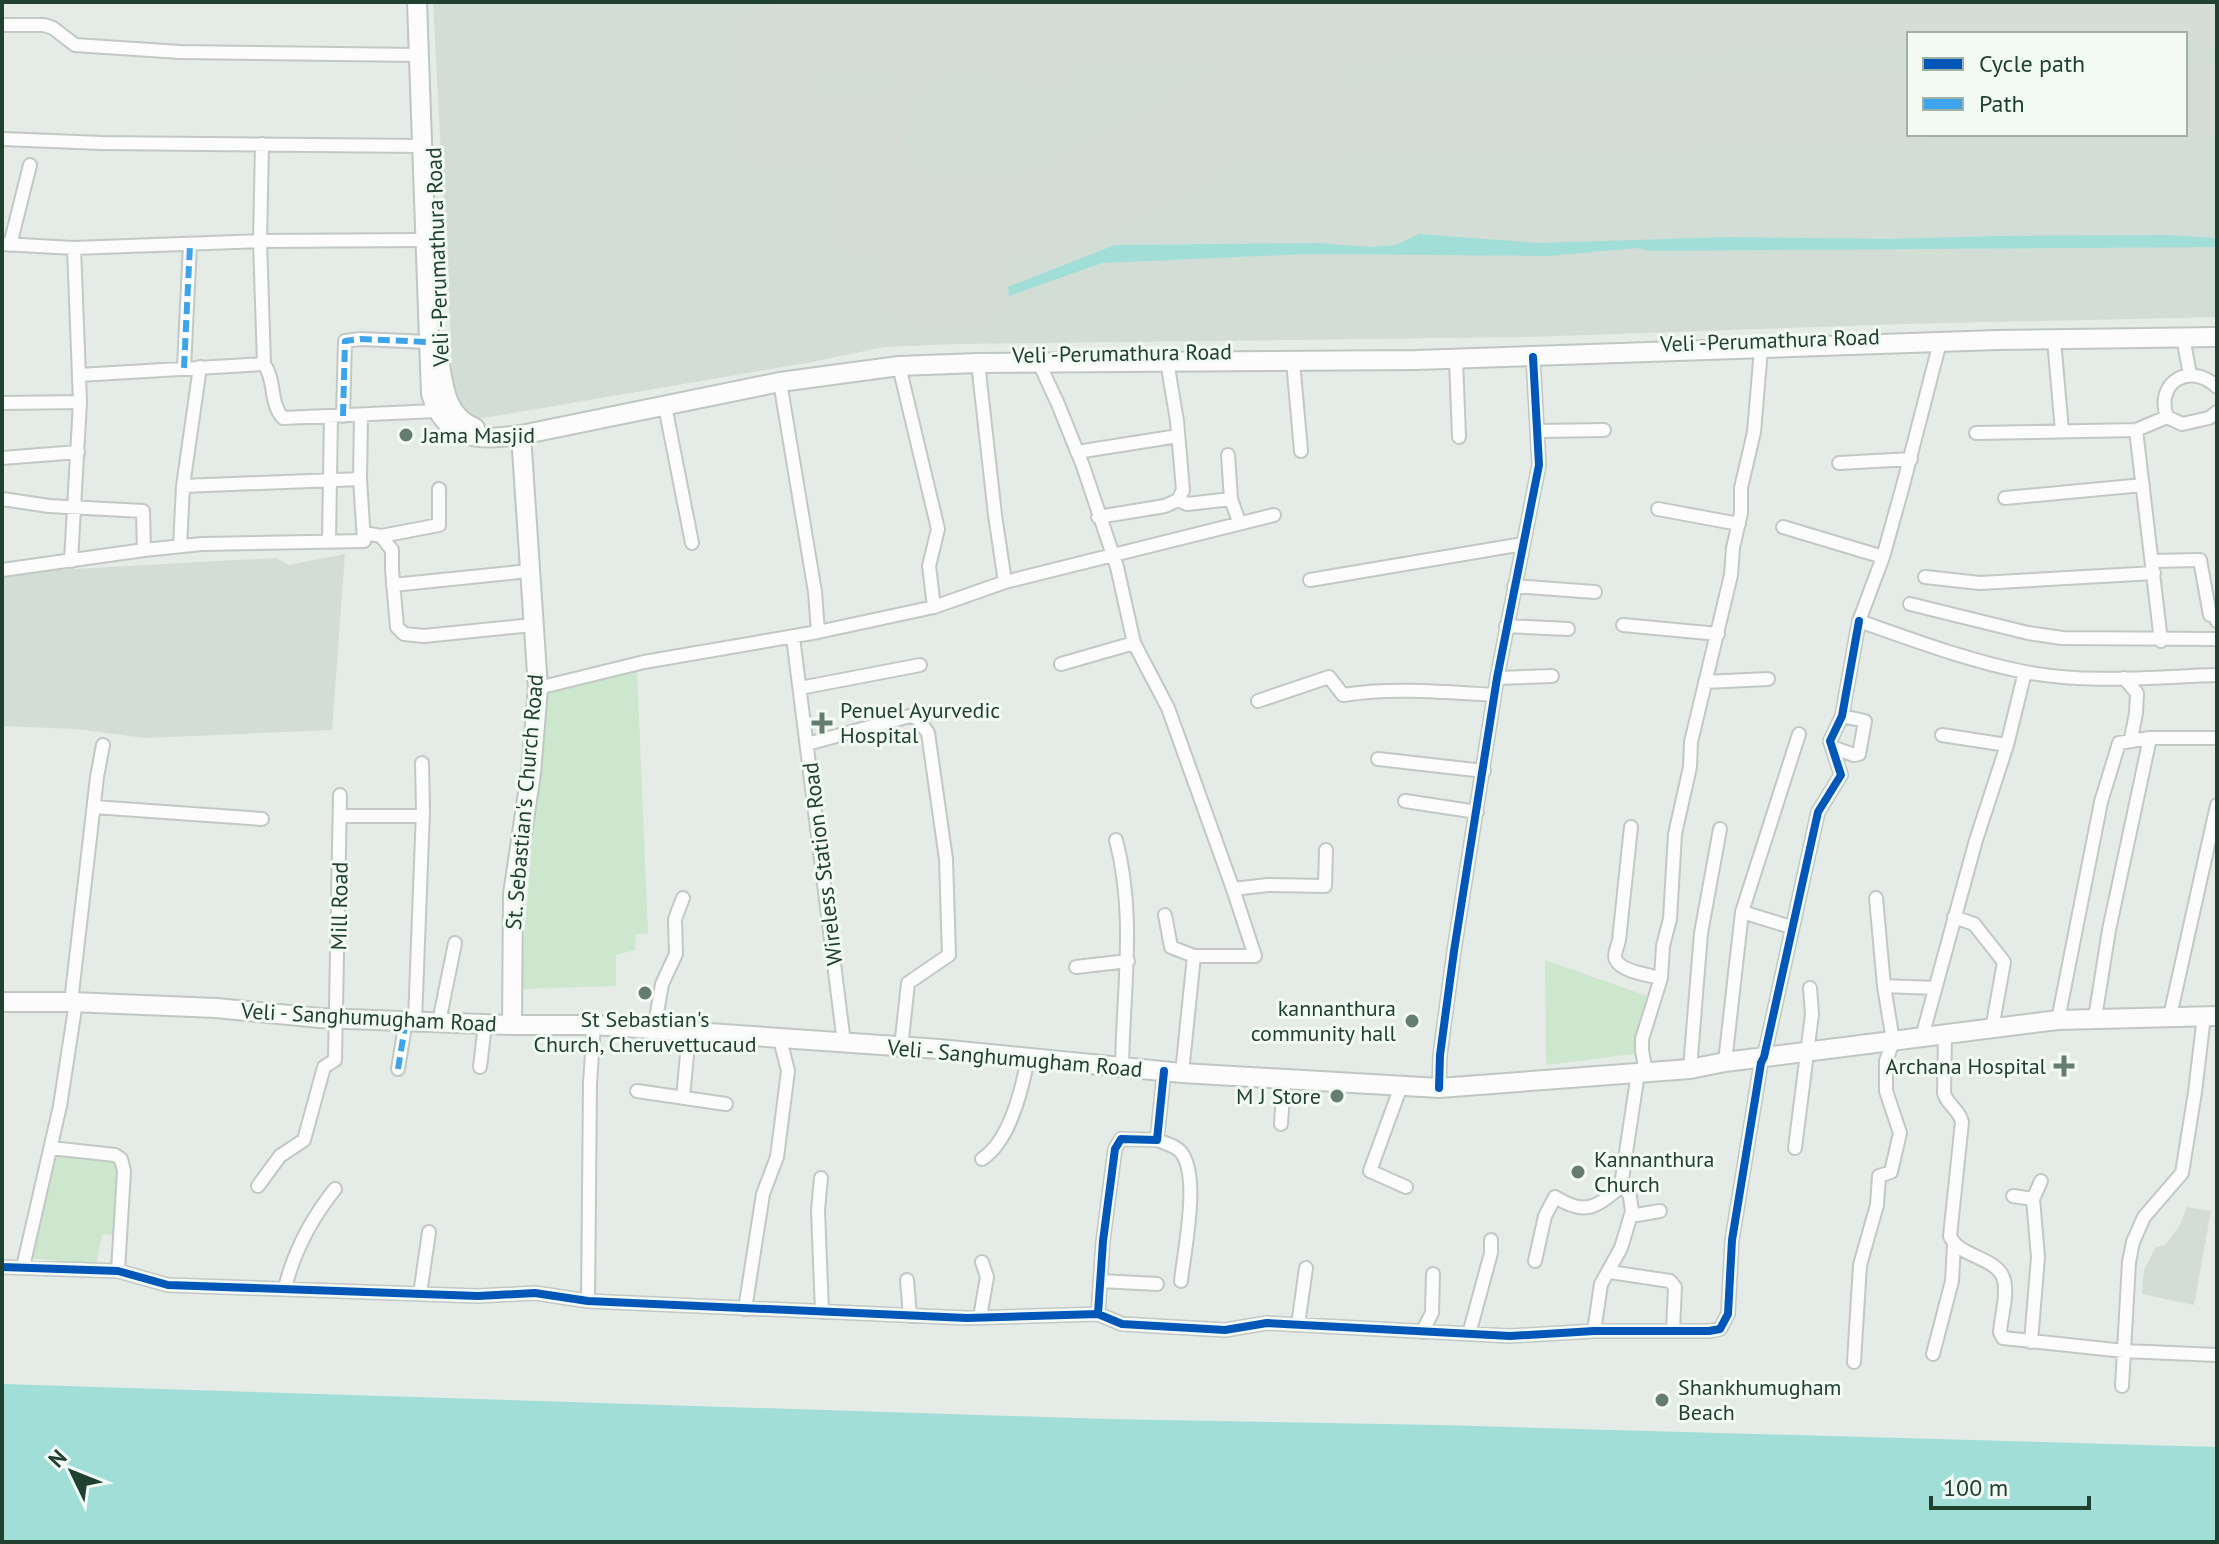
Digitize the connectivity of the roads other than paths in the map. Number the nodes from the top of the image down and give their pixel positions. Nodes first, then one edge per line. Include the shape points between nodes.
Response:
1 (417, 2) edge
2 (426, 2) edge
3 (2, 25) edge
4 (420, 55) junction
5 (2, 139) edge
6 (262, 144) junction
7 (422, 146) junction
8 (30, 165) dead end
9 (425, 240) junction
10 (260, 241) junction
11 (190, 244) junction
12 (6, 245) edge
13 (74, 248) junction
14 (2217, 329) edge
15 (2217, 337) edge
16 (2183, 338) junction
17 (2054, 340) junction
18 (428, 342) junction
19 (1940, 342) junction
20 (1761, 349) junction
21 (1533, 357) junction
22 (1456, 359) junction
23 (1167, 361) junction
24 (1293, 361) junction
25 (978, 363) junction
26 (1039, 363) junction
27 (264, 364) junction
28 (899, 366) junction
29 (200, 367) junction
30 (184, 368) junction
31 (2190, 374) junction
32 (79, 375) junction
33 (780, 382) junction
34 (2217, 387) edge
35 (80, 402) junction
36 (2, 403) edge
37 (665, 406) junction
38 (436, 411) junction
39 (2217, 412) edge
40 (337, 416) junction
41 (361, 416) junction
42 (2167, 417) junction
43 (1604, 430) dead end
44 (2136, 430) junction
45 (1538, 431) junction
46 (2062, 431) junction
47 (1976, 433) dead end
48 (521, 435) junction
49 (1178, 436) junction
50 (1459, 437) dead end
51 (1301, 451) dead end
52 (78, 452) junction
53 (1077, 452) junction
54 (1228, 455) dead end
55 (2, 458) edge
56 (1911, 459) junction
57 (1839, 463) dead end
58 (360, 479) junction
59 (332, 480) junction
60 (2143, 485) junction
61 (183, 486) junction
62 (439, 489) dead end
63 (2005, 498) dead end
64 (2, 499) edge
65 (1231, 499) junction
66 (1178, 500) junction
67 (74, 508) junction
68 (1658, 509) dead end
69 (1274, 515) dead end
70 (1098, 517) junction
71 (1239, 522) junction
72 (1739, 524) junction
73 (1783, 527) dead end
74 (381, 536) junction
75 (329, 541) junction
76 (364, 541) junction
77 (692, 543) dead end
78 (1523, 544) junction
79 (180, 546) junction
80 (144, 550) junction
81 (1112, 554) junction
82 (1883, 557) junction
83 (71, 561) junction
84 (2153, 567) junction
85 (2, 570) edge
86 (529, 571) junction
87 (1925, 577) dead end
88 (1310, 580) dead end
89 (1005, 582) junction
90 (393, 585) junction
91 (1514, 586) junction
92 (1595, 592) dead end
93 (1910, 604) dead end
94 (934, 607) junction
95 (1859, 621) junction
96 (2217, 621) edge
97 (533, 625) junction
98 (1623, 625) dead end
99 (1506, 626) junction
100 (1568, 629) dead end
101 (818, 632) junction
102 (1718, 634) junction
103 (793, 637) junction
104 (2217, 637) edge
105 (2161, 641) junction
106 (1134, 643) junction
107 (1061, 664) dead end
108 (920, 665) dead end
109 (2025, 672) junction
110 (2217, 675) edge
111 (1552, 676) dead end
112 (1497, 678) junction
113 (2124, 678) junction
114 (1768, 679) dead end
115 (1705, 682) junction
116 (538, 688) junction
117 (800, 688) junction
118 (1494, 695) junction
119 (1258, 701) dead end
120 (1842, 716) junction
121 (1799, 734) dead end
122 (1942, 735) dead end
123 (2150, 738) junction
124 (2217, 738) edge
125 (2131, 739) junction
126 (807, 744) junction
127 (103, 745) dead end
128 (2007, 745) junction
129 (1832, 747) junction
130 (1378, 759) dead end
131 (422, 763) dead end
132 (1484, 771) junction
133 (340, 795) dead end
134 (1405, 801) dead end
135 (2217, 805) edge
136 (94, 807) junction
137 (1477, 812) junction
138 (340, 816) junction
139 (423, 816) junction
140 (262, 819) dead end
141 (1631, 827) dead end
142 (1720, 829) dead end
143 (1116, 840) dead end
144 (1326, 850) dead end
145 (1233, 889) junction
146 (683, 898) dead end
147 (1876, 898) dead end
148 (1742, 912) junction
149 (1165, 915) dead end
150 (1954, 917) junction
151 (1791, 927) junction
152 (455, 943) dead end
153 (1194, 956) junction
154 (1128, 961) junction
155 (1076, 967) dead end
156 (1661, 978) junction
157 (1884, 986) junction
158 (1810, 988) dead end
159 (1935, 988) junction
160 (2, 1002) edge
161 (73, 1002) junction
162 (2170, 1016) junction
163 (2211, 1016) edge
164 (337, 1017) junction
165 (2095, 1018) junction
166 (2058, 1020) junction
167 (410, 1021) junction
168 (439, 1022) junction
169 (485, 1024) junction
170 (512, 1025) junction
171 (594, 1025) junction
172 (1992, 1029) junction
173 (654, 1030) junction
174 (689, 1033) junction
175 (1945, 1035) junction
176 (1922, 1037) junction
177 (780, 1039) junction
178 (1893, 1041) junction
179 (844, 1043) junction
180 (901, 1048) junction
181 (1807, 1052) junction
182 (1764, 1057) junction
183 (1028, 1058) junction
184 (1725, 1062) junction
185 (480, 1067) dead end
186 (1122, 1068) junction
187 (398, 1069) dead end
188 (1690, 1069) junction
189 (1173, 1072) junction
190 (1642, 1072) junction
191 (1284, 1079) junction
192 (1401, 1086) junction
193 (1439, 1088) junction
194 (637, 1091) dead end
195 (683, 1098) junction
196 (726, 1104) dead end
197 (1281, 1124) dead end
198 (1157, 1140) junction
199 (51, 1148) junction
200 (1795, 1148) dead end
201 (982, 1159) dead end
202 (821, 1178) dead end
203 (2041, 1181) dead end
204 (1623, 1185) junction
205 (258, 1186) dead end
206 (1406, 1187) dead end
207 (335, 1189) dead end
208 (2013, 1196) dead end
209 (2033, 1199) junction
210 (1660, 1211) dead end
211 (1631, 1216) junction
212 (429, 1232) dead end
213 (1491, 1240) dead end
214 (1954, 1244) junction
215 (1535, 1261) dead end
216 (982, 1262) dead end
217 (2, 1267) edge
218 (23, 1267) junction
219 (1306, 1268) dead end
220 (118, 1271) junction
221 (1610, 1272) junction
222 (1433, 1274) dead end
223 (907, 1280) dead end
224 (1100, 1281) junction
225 (1181, 1281) dead end
226 (1157, 1284) dead end
227 (285, 1288) junction
228 (420, 1294) junction
229 (588, 1301) junction
230 (745, 1309) junction
231 (822, 1312) junction
232 (1098, 1314) junction
233 (910, 1316) junction
234 (980, 1317) junction
235 (1298, 1325) junction
236 (1673, 1330) junction
237 (1594, 1331) junction
238 (1422, 1332) junction
239 (1469, 1334) junction
240 (2031, 1342) junction
241 (2124, 1351) junction
242 (1933, 1354) dead end
243 (2217, 1355) edge
244 (1854, 1362) dead end
245 (2122, 1386) dead end

1 - 4 main road
2 - 14 main road, Veli -Perumathura Road via 439,360 448,405 462,423 477,429 894,357 1544,348
3 - 4 street via 44,25 75,45
4 - 7 main road
5 - 6 street
6 - 7 street
6 - 10 street
7 - 9 main road
8 - 12 street
9 - 10 street
9 - 18 main road
10 - 11 street
10 - 27 street
11 - 13 street
11 - 30 street
12 - 13 street
13 - 32 street
15 - 16 main road
16 - 17 main road
16 - 31 street
17 - 19 main road
17 - 46 street
18 - 38 main road
18 - 40 street via 345,341
19 - 20 main road
19 - 56 street
20 - 21 main road
20 - 72 street
21 - 22 main road
21 - 45 street
22 - 24 main road
22 - 50 street
23 - 24 main road
23 - 26 main road
23 - 49 street
24 - 51 street
25 - 26 main road
25 - 28 main road
25 - 89 street
26 - 53 street
27 - 29 street
27 - 40 street via 283,418
28 - 33 main road
28 - 94 street via 938,525 929,566
29 - 30 street
29 - 61 street
30 - 32 street
31 - 34 street
31 - 42 street via 2179,378 2165,397
32 - 35 street
33 - 37 main road
33 - 101 street
35 - 36 street
35 - 52 street
37 - 48 main road
37 - 77 street
38 - 41 street
38 - 48 main road via 463,434 484,439
39 - 42 street via 2182,424
40 - 41 street
40 - 59 street
41 - 58 street
42 - 44 street
43 - 45 street
44 - 46 street
44 - 60 street
45 - 78 street via 1539,465
46 - 47 street
48 - 86 main road, St. Sebastian's Church Road
49 - 53 street
49 - 66 street via 1183,490
52 - 55 street
52 - 67 street
53 - 70 street
54 - 65 street
56 - 57 street
56 - 82 street
58 - 59 street
58 - 76 street
59 - 61 street
59 - 75 street
60 - 63 street
60 - 84 street
61 - 79 street
62 - 74 street via 439,525
64 - 67 street
65 - 66 street via 1187,504
65 - 71 street
66 - 70 street
67 - 80 street via 143,511
67 - 83 street
68 - 72 street
69 - 71 street
70 - 81 street
71 - 81 street
72 - 102 street
73 - 82 street
74 - 76 street via 364,533
74 - 90 street via 392,550
75 - 76 street
75 - 79 street
78 - 88 street
78 - 91 street
79 - 80 street
80 - 83 street
81 - 89 street
81 - 106 street
82 - 95 street
83 - 85 street
84 - 87 street via 1980,583
84 - 96 street via 2200,560 2210,615 2215,614
84 - 105 street
86 - 90 street
86 - 97 main road, St. Sebastian's Church Road
89 - 94 street
90 - 97 street via 397,627 404,634
91 - 92 street
91 - 99 street
93 - 105 street via 2028,633
94 - 101 street
95 - 109 street
95 - 120 street
97 - 116 main road, St. Sebastian's Church Road
98 - 102 street
99 - 100 street
99 - 112 street
101 - 103 street
102 - 115 street
103 - 116 street via 644,662
103 - 117 street, Wireless Station Road
104 - 105 street
106 - 107 street
106 - 145 street via 1168,708
108 - 117 street
109 - 113 street
109 - 128 street
110 - 113 street
111 - 112 street
112 - 118 street
113 - 125 street via 2137,693
114 - 115 street
115 - 156 street via 1675,834
116 - 170 main road, St. Sebastian's Church Road via 513,894
117 - 126 street, Wireless Station Road
118 - 119 street via 1343,695 1329,677
118 - 132 street
120 - 129 street
120 - 129 street via 1865,721 1859,754
121 - 148 street
122 - 128 street
123 - 124 street
123 - 125 street
123 - 165 street
125 - 166 street via 2116,748 2101,802
126 - 179 street, Wireless Station Road
126 - 180 street via 910,716 928,733 946,859 949,955 908,983
127 - 136 street
128 - 150 street
129 - 151 street via 1841,775 1818,812
130 - 132 street
131 - 139 street
132 - 137 street
133 - 138 street, Mill Road
134 - 137 street
135 - 162 street
136 - 140 street
136 - 161 street
137 - 193 street
138 - 139 street
138 - 164 street, Mill Road
139 - 167 street
141 - 156 street via 1616,962
142 - 188 street via 1701,933
143 - 154 street via 1125,873
144 - 145 street via 1325,886
145 - 153 street via 1255,956
146 - 173 street via 675,919 676,954 662,984
147 - 157 street
148 - 151 street
148 - 184 street
149 - 153 street via 1171,947
150 - 159 street
150 - 172 street via 1974,924 2004,962
151 - 182 street
152 - 168 street
153 - 189 street
154 - 155 street
154 - 186 street
156 - 190 street via 1642,1039
157 - 159 street
157 - 178 street
158 - 181 street
159 - 176 street
160 - 161 main road, Veli - Sanghumugham Road
161 - 164 main road, Veli - Sanghumugham Road
161 - 199 street
162 - 163 main road, Veli - Sanghumugham Road
162 - 165 main road, Veli - Sanghumugham Road
163 - 241 street via 2182,1173 2144,1217 2133,1242
164 - 167 main road, Veli - Sanghumugham Road
164 - 205 street, Mill Road via 335,1060 324,1067 304,1140 280,1156
165 - 166 main road, Veli - Sanghumugham Road
166 - 172 main road, Veli - Sanghumugham Road
167 - 168 main road, Veli - Sanghumugham Road
167 - 187 street
168 - 169 main road, Veli - Sanghumugham Road
169 - 170 main road, Veli - Sanghumugham Road
169 - 185 street
170 - 171 main road, Veli - Sanghumugham Road
171 - 173 main road, Veli - Sanghumugham Road
171 - 229 street
172 - 175 main road, Veli - Sanghumugham Road
173 - 174 main road, Veli - Sanghumugham Road
174 - 177 main road, Veli - Sanghumugham Road
174 - 195 street
175 - 176 main road, Veli - Sanghumugham Road
175 - 214 street via 1944,1093 1962,1122 1950,1230
176 - 178 main road, Veli - Sanghumugham Road
177 - 179 main road, Veli - Sanghumugham Road
177 - 230 street via 788,1071 777,1157 763,1194
178 - 181 main road, Veli - Sanghumugham Road
178 - 244 street via 1886,1061 1886,1091 1900,1133 1891,1172 1879,1176 1877,1205 1860,1265
179 - 180 main road, Veli - Sanghumugham Road
180 - 183 main road, Veli - Sanghumugham Road
181 - 182 main road, Veli - Sanghumugham Road
181 - 200 street
182 - 184 main road, Veli - Sanghumugham Road
182 - 236 street via 1732,1240 1728,1314 1720,1329
183 - 186 main road, Veli - Sanghumugham Road
183 - 201 street via 1022,1093 994,1151
184 - 188 main road, Veli - Sanghumugham Road
186 - 189 main road, Veli - Sanghumugham Road
188 - 190 main road, Veli - Sanghumugham Road
189 - 191 main road, Veli - Sanghumugham Road
189 - 198 street
190 - 193 main road, Veli - Sanghumugham Road
190 - 204 street
191 - 192 main road, Veli - Sanghumugham Road
191 - 197 street
192 - 193 main road, Veli - Sanghumugham Road
192 - 206 street via 1370,1171
194 - 195 street
195 - 196 street
198 - 224 street via 1117,1143
198 - 225 street via 1177,1148 1189,1169
199 - 218 street
199 - 220 street via 121,1159
202 - 231 street
203 - 209 street
204 - 211 street
204 - 215 street via 1596,1206 1572,1207 1555,1197
207 - 227 street via 302,1240
208 - 209 street
209 - 240 street via 2038,1257
210 - 211 street
211 - 221 street
212 - 228 street
213 - 239 street
214 - 240 street via 2002,1276 2003,1338
214 - 242 street via 1952,1281
216 - 234 street via 987,1277
217 - 218 street
218 - 220 street
219 - 235 street
220 - 227 street via 168,1285
221 - 236 street via 1670,1281 1675,1287
221 - 237 street via 1601,1284
222 - 238 street via 1432,1313
223 - 233 street
224 - 226 street
224 - 232 street
227 - 228 street
228 - 229 street via 535,1293
229 - 230 street
230 - 231 street
231 - 233 street
232 - 234 street
232 - 235 street via 1122,1324 1225,1330 1267,1323
233 - 234 street
235 - 238 street
236 - 237 street
237 - 239 street
238 - 239 street
240 - 241 street
241 - 243 street
241 - 245 street

